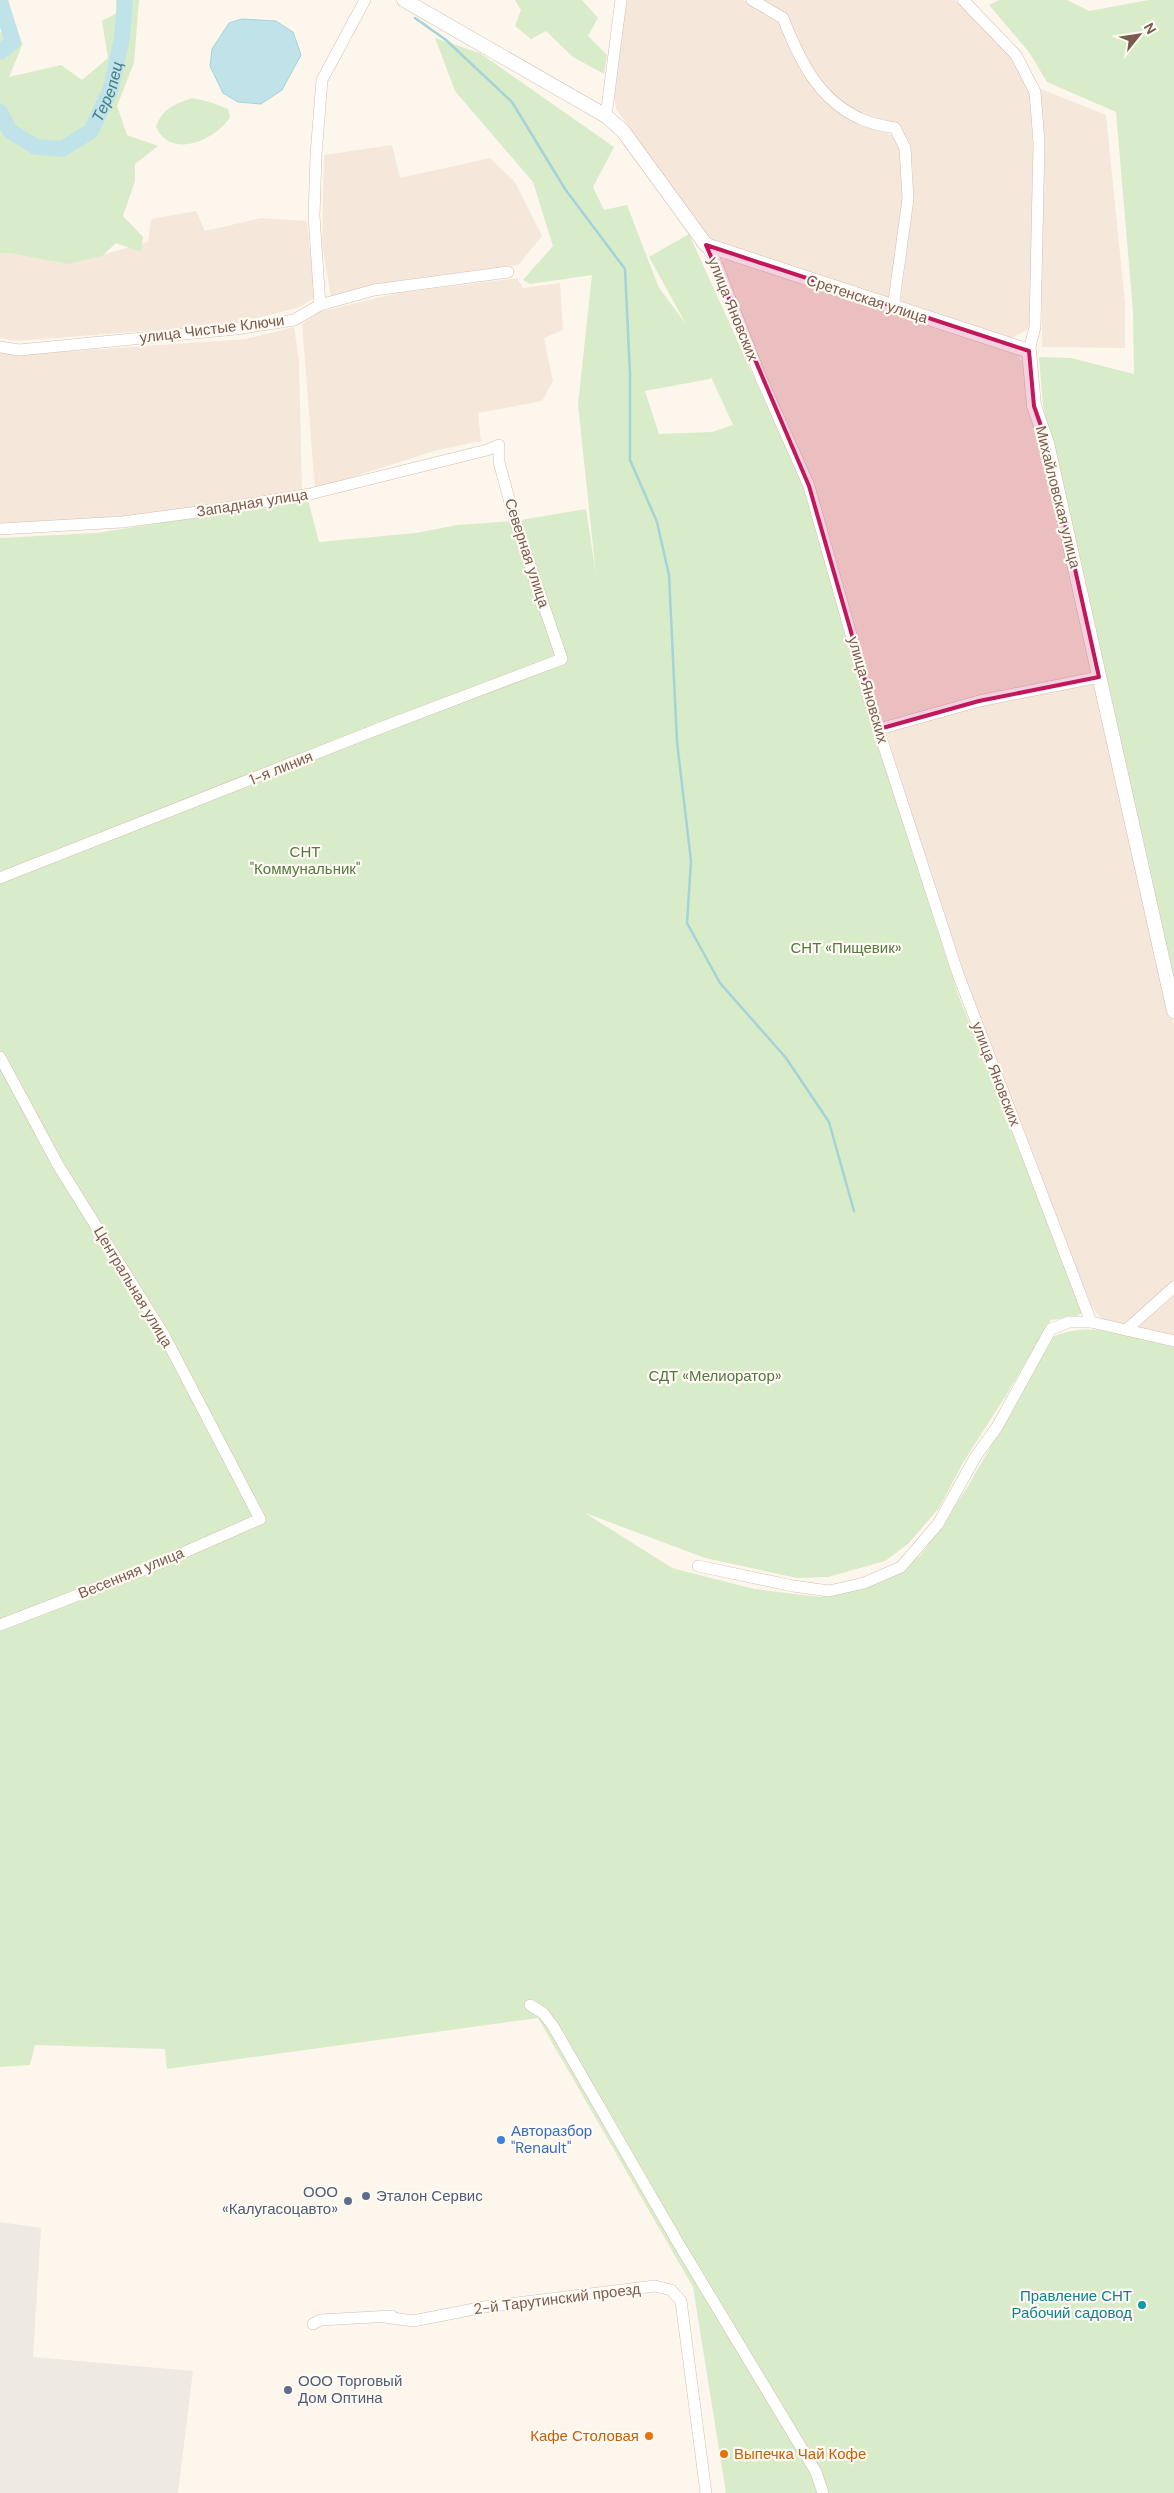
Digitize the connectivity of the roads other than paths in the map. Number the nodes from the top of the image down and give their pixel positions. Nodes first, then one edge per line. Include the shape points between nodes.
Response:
1 (365, 0) edge
2 (404, 0) edge
3 (621, 0) edge
4 (752, 0) edge
5 (963, 0) edge
6 (606, 116) junction
7 (706, 245) junction
8 (508, 272) dead end
9 (320, 305) junction
10 (893, 308) junction
11 (0, 347) edge
12 (1028, 351) junction
13 (499, 445) joint
14 (0, 529) edge
15 (562, 659) joint
16 (1099, 677) junction
17 (878, 729) junction
18 (0, 878) edge
19 (1174, 1011) edge
20 (0, 1057) edge
21 (1174, 1287) edge
22 (1091, 1322) junction
23 (1126, 1330) junction
24 (1174, 1341) edge
25 (260, 1519) joint
26 (698, 1566) dead end
27 (0, 1625) edge
28 (530, 2005) dead end
29 (313, 2324) dead end
30 (823, 2488) edge
31 (706, 2493) edge

1 - 9 street via 322,80 314,216
2 - 6 street, улица Яновских
3 - 6 street
4 - 10 street via 783,18 796,52 828,99 861,120 894,128 906,148 908,200
5 - 12 street, Михайловская улица via 1016,55 1034,92 1039,142 1035,327
6 - 7 street, улица Яновских via 623,131
7 - 10 street, Сретенская улица
7 - 17 street, улица Яновских via 809,486
8 - 9 street, улица Чистые Ключи via 374,290
9 - 11 street, улица Чистые Ключи via 294,320 236,329 19,350
10 - 12 street, Сретенская улица
12 - 16 street, Михайловская улица via 1034,406 1047,443
13 - 14 street, Западная улица via 310,494 122,522
13 - 15 street, Северная улица via 499,462 515,521
15 - 18 street, 1-я линия
16 - 17 street via 979,701
16 - 19 street, Михайловская улица
17 - 22 street, улица Яновских via 958,974
20 - 25 street, Центральная улица via 58,1165 164,1335
21 - 23 street
22 - 23 street
22 - 26 street via 1069,1322 1051,1329 938,1524 901,1568 829,1591
23 - 24 street
25 - 27 street, Весенняя улица via 153,1566
28 - 30 street via 543,2013 553,2026
29 - 31 street, 2-й Тарутинский проезд via 320,2320 386,2317 413,2321 484,2307 655,2286 671,2290 681,2301

